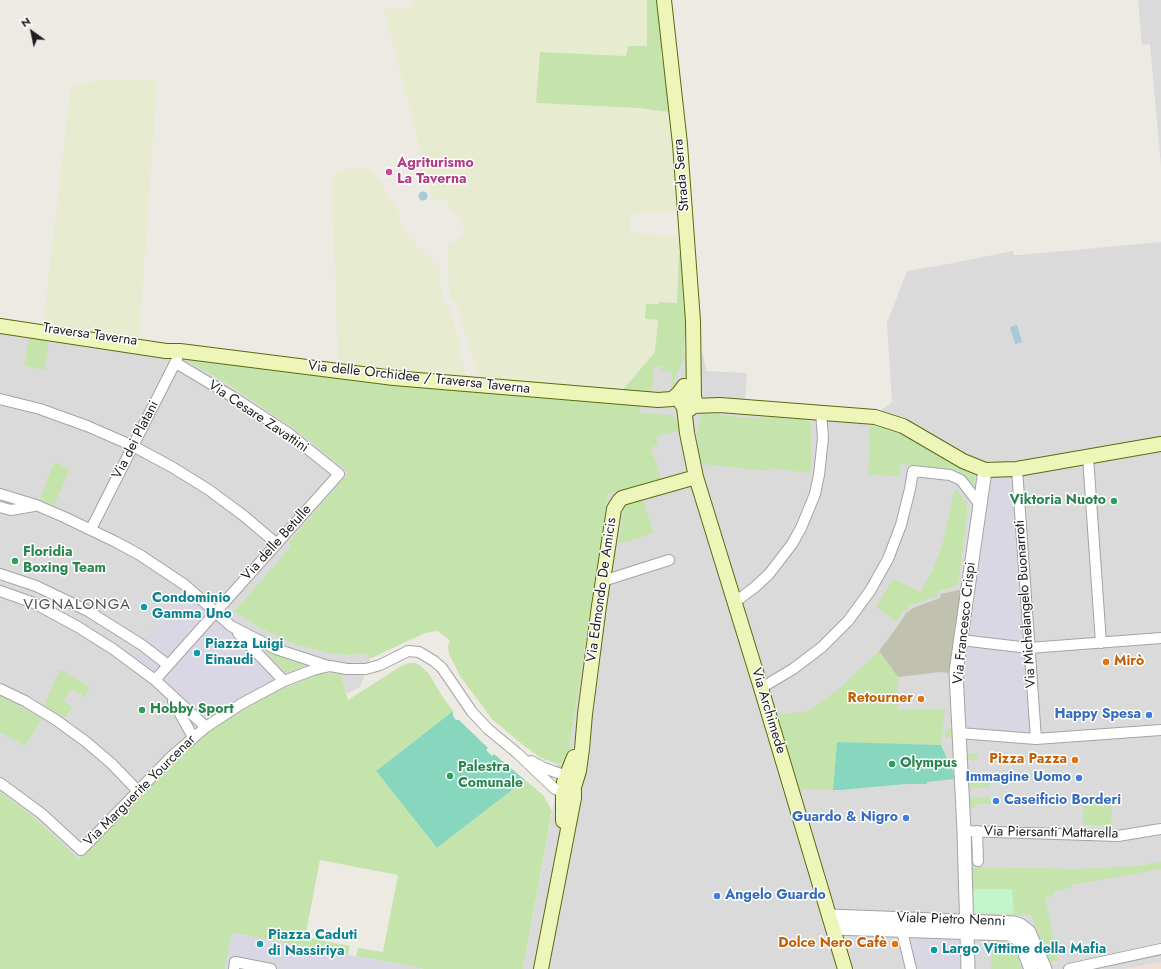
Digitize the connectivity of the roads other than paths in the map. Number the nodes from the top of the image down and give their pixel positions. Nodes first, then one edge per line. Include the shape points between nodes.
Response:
1 (664, 0) edge
2 (0, 322) edge
3 (0, 326) edge
4 (178, 357) junction
5 (0, 399) edge
6 (686, 403) junction
7 (821, 412) junction
8 (1161, 444) edge
9 (133, 446) junction
10 (1088, 457) junction
11 (1017, 469) junction
12 (986, 470) junction
13 (339, 474) joint
14 (696, 477) junction
15 (0, 494) edge
16 (36, 505) junction
17 (980, 505) junction
18 (0, 507) edge
19 (91, 529) junction
20 (277, 544) junction
21 (669, 560) dead end
22 (4, 575) edge
23 (603, 581) junction
24 (1, 591) edge
25 (735, 602) junction
26 (88, 611) junction
27 (216, 613) junction
28 (231, 626) junction
29 (78, 627) junction
30 (1161, 638) edge
31 (961, 640) junction
32 (1101, 643) junction
33 (1029, 648) junction
34 (168, 665) junction
35 (330, 666) junction
36 (155, 680) junction
37 (284, 681) junction
38 (761, 688) junction
39 (0, 689) edge
40 (168, 693) junction
41 (585, 714) junction
42 (206, 727) junction
43 (1161, 730) edge
44 (959, 733) junction
45 (193, 737) junction
46 (1036, 739) junction
47 (518, 753) junction
48 (0, 783) edge
49 (566, 786) junction
50 (137, 790) junction
51 (1161, 829) edge
52 (964, 831) junction
53 (977, 832) junction
54 (978, 861) dead end
55 (831, 922) junction
56 (966, 927) junction
57 (902, 931) junction
58 (1018, 933) junction
59 (1161, 950) edge
60 (234, 969) edge
61 (270, 969) edge
62 (533, 969) edge
63 (541, 969) edge
64 (844, 969) edge
65 (911, 969) edge
66 (968, 969) edge
67 (1031, 969) edge
68 (1045, 969) edge
69 (1069, 969) edge

1 - 6 main road, Strada Serra via 680,144 693,321
2 - 4 main road, Traversa Taverna via 167,346
3 - 4 main road via 166,351
4 - 6 main road, Via delle Orchidee / Traversa Taverna
4 - 9 street, Via dei Platani
4 - 13 street, Via Cesare Zavattini via 288,433
5 - 9 street via 40,409
6 - 7 main road, Via delle Orchidee / Traversa Taverna
6 - 14 main road, Via Archimede
7 - 12 main road, Via delle Orchidee / Traversa Taverna via 875,417 903,426 963,461
7 - 25 street via 823,438 819,476 804,522 792,544 769,574
8 - 10 main road
9 - 19 street, Via dei Platani
9 - 20 street via 208,490
10 - 11 main road
10 - 32 street
11 - 12 main road
11 - 33 street, Via Michelangelo Buonarroti
12 - 17 street, Via Francesco Crispi
13 - 20 street, Via delle Betulle
14 - 23 main road, Via Edmondo De Amicis via 619,501 614,512
14 - 25 main road, Via Archimede
15 - 16 street
16 - 18 street via 11,510
16 - 19 street
17 - 31 street, Via Francesco Crispi
17 - 38 street via 961,480 950,475 913,471 901,525 888,559 870,591 848,621 822,647 793,669
19 - 27 street via 163,570 185,585
20 - 27 street, Via delle Betulle
21 - 23 street
22 - 24 street
22 - 26 street via 36,586
23 - 41 main road, Via Edmondo De Amicis
24 - 29 street via 34,603
25 - 38 main road, Via Archimede
26 - 29 street
26 - 34 street
27 - 28 street
27 - 34 street, Via delle Betulle
28 - 35 street via 276,649
28 - 37 street
29 - 36 street via 131,661
30 - 32 street
31 - 33 street
31 - 44 street, Via Francesco Crispi via 956,672
32 - 33 street
33 - 46 street, Via Michelangelo Buonarroti
34 - 36 street, Via delle Betulle
35 - 37 street, Via Marguerite Yourcenar
35 - 47 street, Via Marguerite Yourcenar via 366,669 408,651 429,656 442,668 482,723
36 - 40 street
37 - 42 street, Via Marguerite Yourcenar via 241,704
38 - 55 main road, Via Archimede
39 - 50 street via 25,701 85,741
40 - 42 street
40 - 45 street
41 - 49 main road
41 - 49 main road via 579,771
42 - 45 street, Via Marguerite Yourcenar
43 - 46 street
44 - 46 street
44 - 52 street, Via Francesco Crispi
45 - 50 street, Via Marguerite Yourcenar
47 - 49 street
47 - 49 street via 552,771
48 - 50 street, Via Marguerite Yourcenar via 42,814 80,850
49 - 62 main road via 563,818
49 - 63 main road via 574,798
51 - 53 street, Via Piersanti Mattarella via 1118,836
52 - 53 street, Via Piersanti Mattarella
52 - 56 street, Via Francesco Crispi
53 - 54 street
55 - 56 street, Viale Pietro Nenni
55 - 57 street, Viale Pietro Nenni
55 - 64 main road, Via Archimede
56 - 57 street, Viale Pietro Nenni
56 - 58 street, Viale Pietro Nenni
56 - 66 street, Via Francesco Crispi
57 - 65 street
58 - 67 street, Viale Pietro Nenni
58 - 68 street
59 - 69 street
60 - 61 street via 235,962

